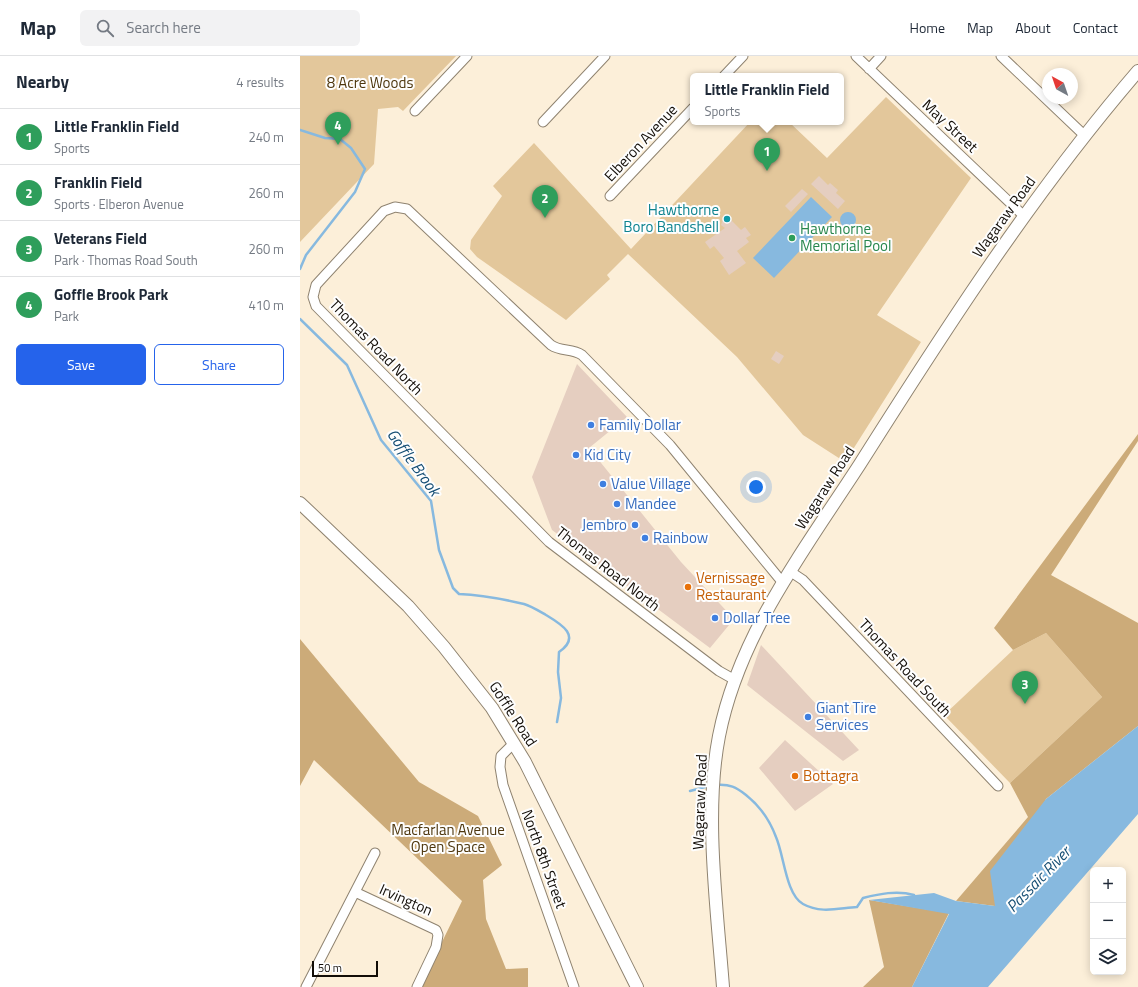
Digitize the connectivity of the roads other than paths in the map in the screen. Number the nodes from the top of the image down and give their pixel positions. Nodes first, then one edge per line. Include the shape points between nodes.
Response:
1 (467, 56) edge
2 (605, 56) edge
3 (743, 56) edge
4 (856, 56) edge
5 (881, 56) edge
6 (1001, 56) edge
7 (869, 68) junction
8 (1138, 71) edge
9 (727, 73) edge
10 (415, 111) dead end
11 (690, 111) edge
12 (543, 122) dead end
13 (1084, 135) junction
14 (610, 196) dead end
15 (1024, 216) junction
16 (300, 503) edge
17 (791, 572) junction
18 (783, 583) junction
19 (735, 680) junction
20 (514, 744) junction
21 (998, 786) dead end
22 (375, 853) dead end
23 (355, 892) junction
24 (306, 985) edge
25 (417, 987) edge
26 (574, 987) edge
27 (637, 987) edge
28 (723, 987) edge

1 - 10 street
2 - 12 street
3 - 9 street
4 - 7 street, May Street
5 - 7 street
6 - 13 street
7 - 15 street, May Street
8 - 13 main road, Wagaraw Road
11 - 14 street, Elberon Avenue
13 - 15 main road, Wagaraw Road
15 - 17 main road, Wagaraw Road via 959,308
16 - 20 main road, Goffle Road via 389,586 427,627 489,704
17 - 18 main road, Wagaraw Road
17 - 21 street, Thomas Road South via 803,580
18 - 19 main road, Wagaraw Road via 753,636
18 - 19 street, Thomas Road North via 670,445 582,355 577,351 556,349 551,345 406,209 395,207 384,211 316,285 313,297 316,306 549,542 714,667
19 - 28 main road, Wagaraw Road via 719,738 713,793 713,837
20 - 26 street, North 8th Street via 500,758 503,785
20 - 27 main road, Goffle Road
22 - 23 street
23 - 24 street
23 - 25 street, Irvington via 436,930 438,941

